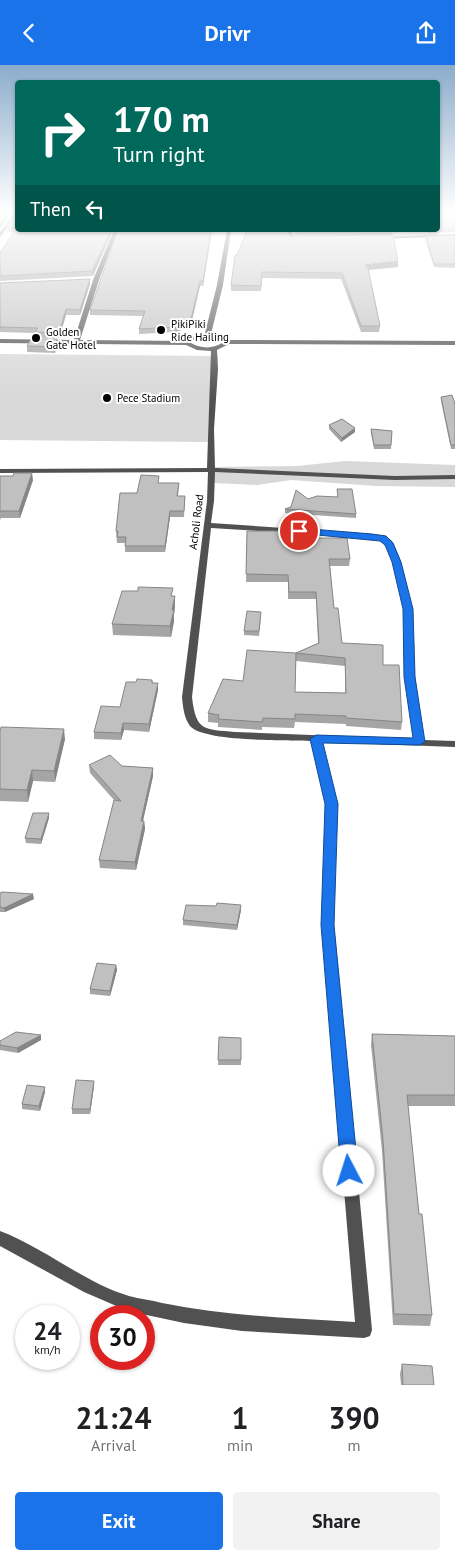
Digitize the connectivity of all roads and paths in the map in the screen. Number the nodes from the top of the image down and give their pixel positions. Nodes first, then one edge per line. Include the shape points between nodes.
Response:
1 (98, 275) edge
2 (222, 275) edge
3 (96, 280) junction
4 (87, 281) edge
5 (208, 335) junction
6 (0, 341) edge
7 (76, 341) junction
8 (227, 341) junction
9 (187, 343) junction
10 (455, 343) edge
11 (214, 349) junction
12 (211, 470) junction
13 (0, 471) edge
14 (455, 477) edge
15 (207, 525) junction
16 (316, 739) junction
17 (419, 742) junction
18 (455, 743) edge
19 (0, 1238) edge

1 - 3 street
2 - 5 street
3 - 4 street
3 - 7 street
5 - 8 street
5 - 9 street via 193,337
6 - 7 street
7 - 9 street
8 - 10 street
8 - 11 street
9 - 11 street via 198,349
11 - 12 street, Acholi Road
12 - 13 street
12 - 14 street via 394,478
12 - 15 street, Acholi Road via 211,507
15 - 16 street, Acholi Road via 187,697 192,725 204,731 235,735
15 - 17 street via 372,536 389,543 408,609 410,677
16 - 17 street
16 - 19 street via 331,804 328,925 364,1331 242,1323 128,1303 90,1287
17 - 18 street

